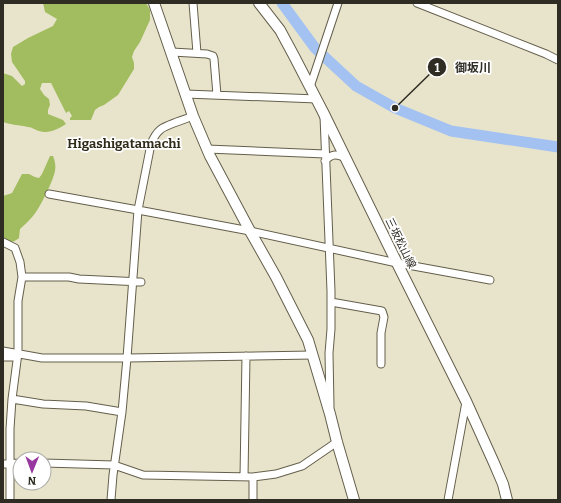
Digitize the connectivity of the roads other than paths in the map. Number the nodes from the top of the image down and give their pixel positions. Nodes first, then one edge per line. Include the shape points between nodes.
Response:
1 (154, 3) edge
2 (193, 3) edge
3 (259, 3) edge
4 (338, 3) edge
5 (418, 3) edge
6 (172, 52) junction
7 (197, 53) junction
8 (558, 60) edge
9 (310, 87) junction
10 (186, 94) junction
11 (218, 95) junction
12 (317, 99) junction
13 (324, 112) junction
14 (193, 116) junction
15 (207, 149) junction
16 (325, 158) junction
17 (346, 158) junction
18 (49, 194) dead end
19 (138, 210) junction
20 (250, 231) junction
21 (3, 242) edge
22 (329, 248) junction
23 (397, 263) junction
24 (22, 277) junction
25 (490, 280) dead end
26 (137, 282) junction
27 (331, 302) junction
28 (3, 351) edge
29 (18, 355) junction
30 (246, 356) junction
31 (313, 356) junction
32 (3, 357) edge
33 (127, 358) junction
34 (381, 364) dead end
35 (12, 399) junction
36 (466, 401) junction
37 (122, 412) junction
38 (330, 414) junction
39 (337, 442) junction
40 (52, 463) edge
41 (6, 464) edge
42 (114, 465) junction
43 (244, 477) junction
44 (253, 477) junction
45 (10, 500) edge
46 (111, 500) edge
47 (253, 500) edge
48 (354, 500) edge
49 (448, 500) edge
50 (507, 500) edge

1 - 6 main road
2 - 7 street
3 - 9 main road, 三坂松山線 via 280,30
4 - 9 street
5 - 8 street
6 - 7 street
6 - 10 main road
7 - 11 street via 213,56
9 - 12 main road, 三坂松山線
10 - 11 street
10 - 14 main road
11 - 12 street
12 - 13 main road, 三坂松山線
13 - 16 street
13 - 17 main road, 三坂松山線
14 - 15 main road
14 - 19 street via 164,127 154,137
15 - 16 street
15 - 20 main road
16 - 17 street via 339,155
16 - 22 street
17 - 23 main road, 三坂松山線
18 - 19 street
19 - 20 street
19 - 26 street
20 - 22 street
20 - 31 main road via 301,325
21 - 24 street via 15,248
22 - 23 street
22 - 27 street
23 - 25 street
23 - 36 main road, 三坂松山線
24 - 26 street via 69,277
24 - 29 street via 18,301
26 - 33 street
27 - 34 street via 382,311 384,317
27 - 38 street
28 - 29 street
29 - 32 street
29 - 33 street via 42,358
29 - 35 street
30 - 31 street
30 - 33 street
30 - 43 street
31 - 38 main road
33 - 37 street
35 - 37 street
35 - 41 street
36 - 49 street
36 - 50 main road, 三坂松山線 via 503,484
37 - 42 street
38 - 39 main road
39 - 44 street via 302,466 276,474
39 - 48 main road
40 - 42 street
41 - 45 street
42 - 43 street via 143,475
42 - 46 street
43 - 44 street
44 - 47 street

